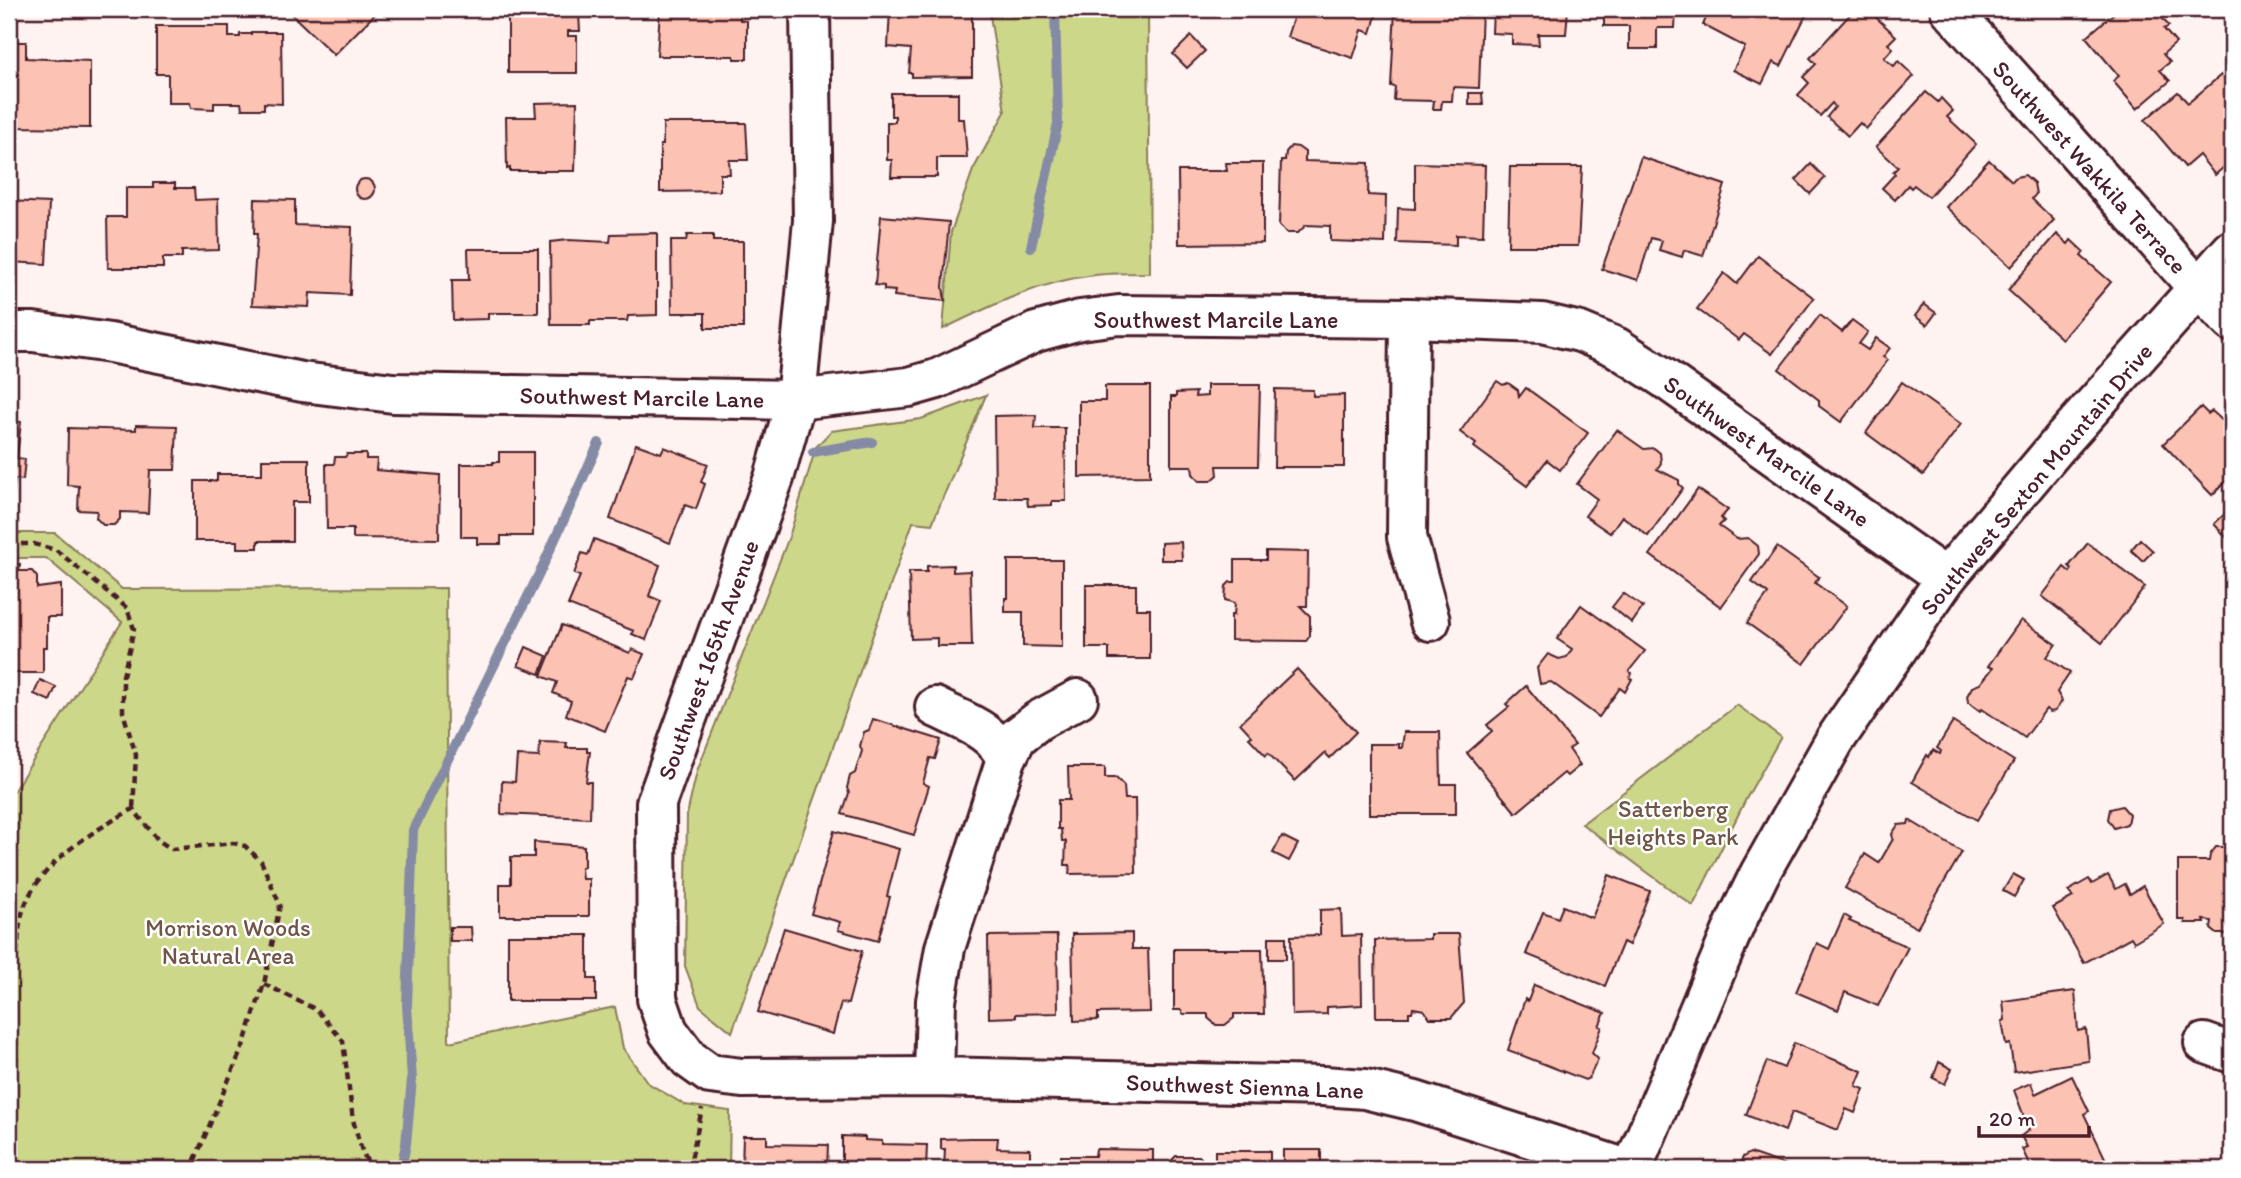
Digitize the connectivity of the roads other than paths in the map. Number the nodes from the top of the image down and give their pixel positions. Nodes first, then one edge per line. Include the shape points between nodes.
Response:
1 (810, 9) edge
2 (1950, 9) edge
3 (2232, 250) edge
4 (2199, 289) junction
5 (1409, 318) junction
6 (2232, 323) edge
7 (9, 332) edge
8 (796, 400) junction
9 (1946, 578) junction
10 (1430, 621) dead end
11 (1078, 699) dead end
12 (935, 708) dead end
13 (1006, 759) junction
14 (934, 1077) junction
15 (1629, 1169) edge

1 - 8 street, Southwest 165th Avenue via 813,221
2 - 4 street, Southwest Wakkila Terrace
3 - 4 street, Southwest Sexton Mountain Drive
4 - 6 street, Southwest Wakkila Terrace
4 - 9 street, Southwest Sexton Mountain Drive
5 - 8 street, Southwest Marcile Lane via 1093,318 1036,332 937,379 909,387
5 - 9 street, Southwest Marcile Lane via 1542,323 1616,347
5 - 10 street via 1407,537
7 - 8 street, Southwest Marcile Lane via 110,343 302,383 393,393
8 - 14 street, Southwest 165th Avenue via 774,478 656,803 657,999 668,1031 689,1059 710,1074 742,1078
9 - 15 street, Southwest Sexton Mountain Drive via 1835,740 1760,873
11 - 13 street via 1017,737
12 - 13 street via 985,733 1000,745
13 - 14 street via 945,948 936,1001
14 - 15 street, Southwest Sienna Lane via 1365,1089

